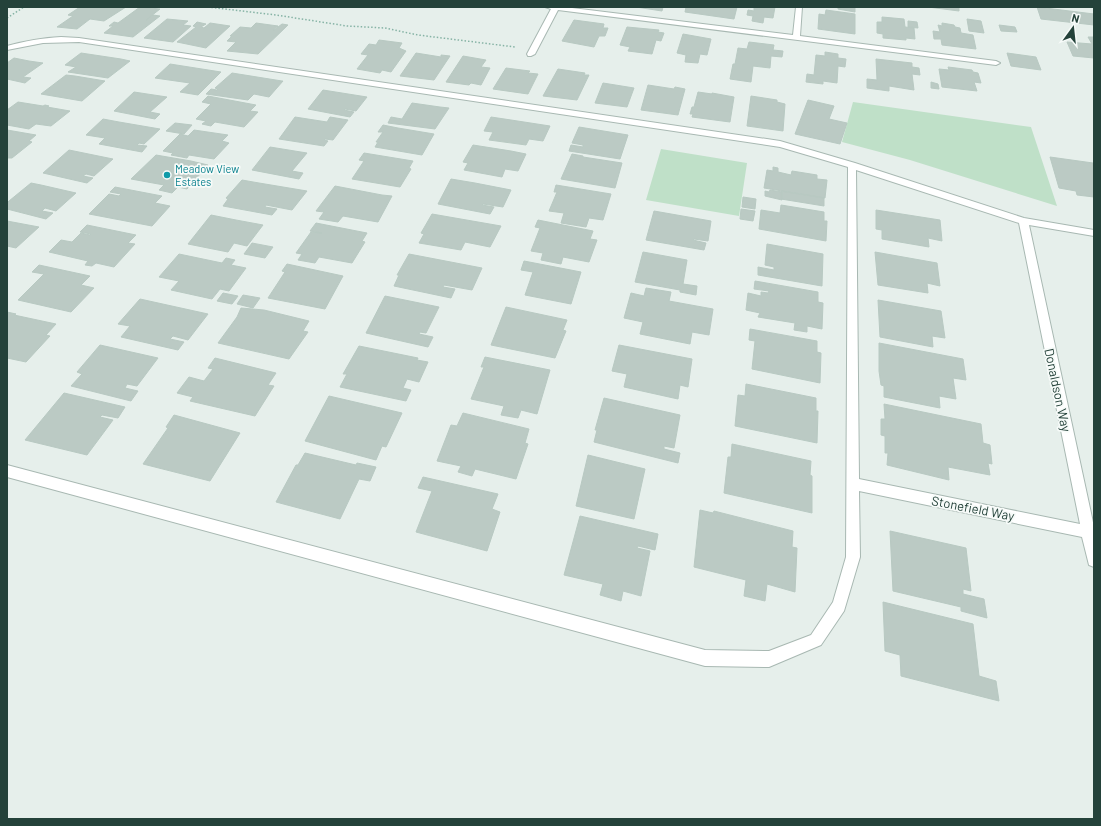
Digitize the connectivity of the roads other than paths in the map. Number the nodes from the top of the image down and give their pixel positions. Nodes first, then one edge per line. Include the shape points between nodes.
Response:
1 (548, 7) edge
2 (799, 7) edge
3 (556, 8) edge
4 (796, 38) junction
5 (7, 48) edge
6 (532, 52) road end
7 (996, 63) dead end
8 (852, 165) junction
9 (1023, 221) junction
10 (1094, 233) edge
11 (7, 471) edge
12 (853, 484) junction
13 (1091, 532) edge
14 (1094, 560) edge

1 - 3 street
2 - 4 street
3 - 4 street
3 - 6 street
4 - 7 street
5 - 8 street via 27,42 79,40 780,144
8 - 9 street
8 - 12 street
9 - 10 street
9 - 13 street, Donaldson Way
11 - 12 street via 705,658 769,659 816,640 839,606 853,557
12 - 13 street, Stonefield Way
13 - 14 street, Donaldson Way

